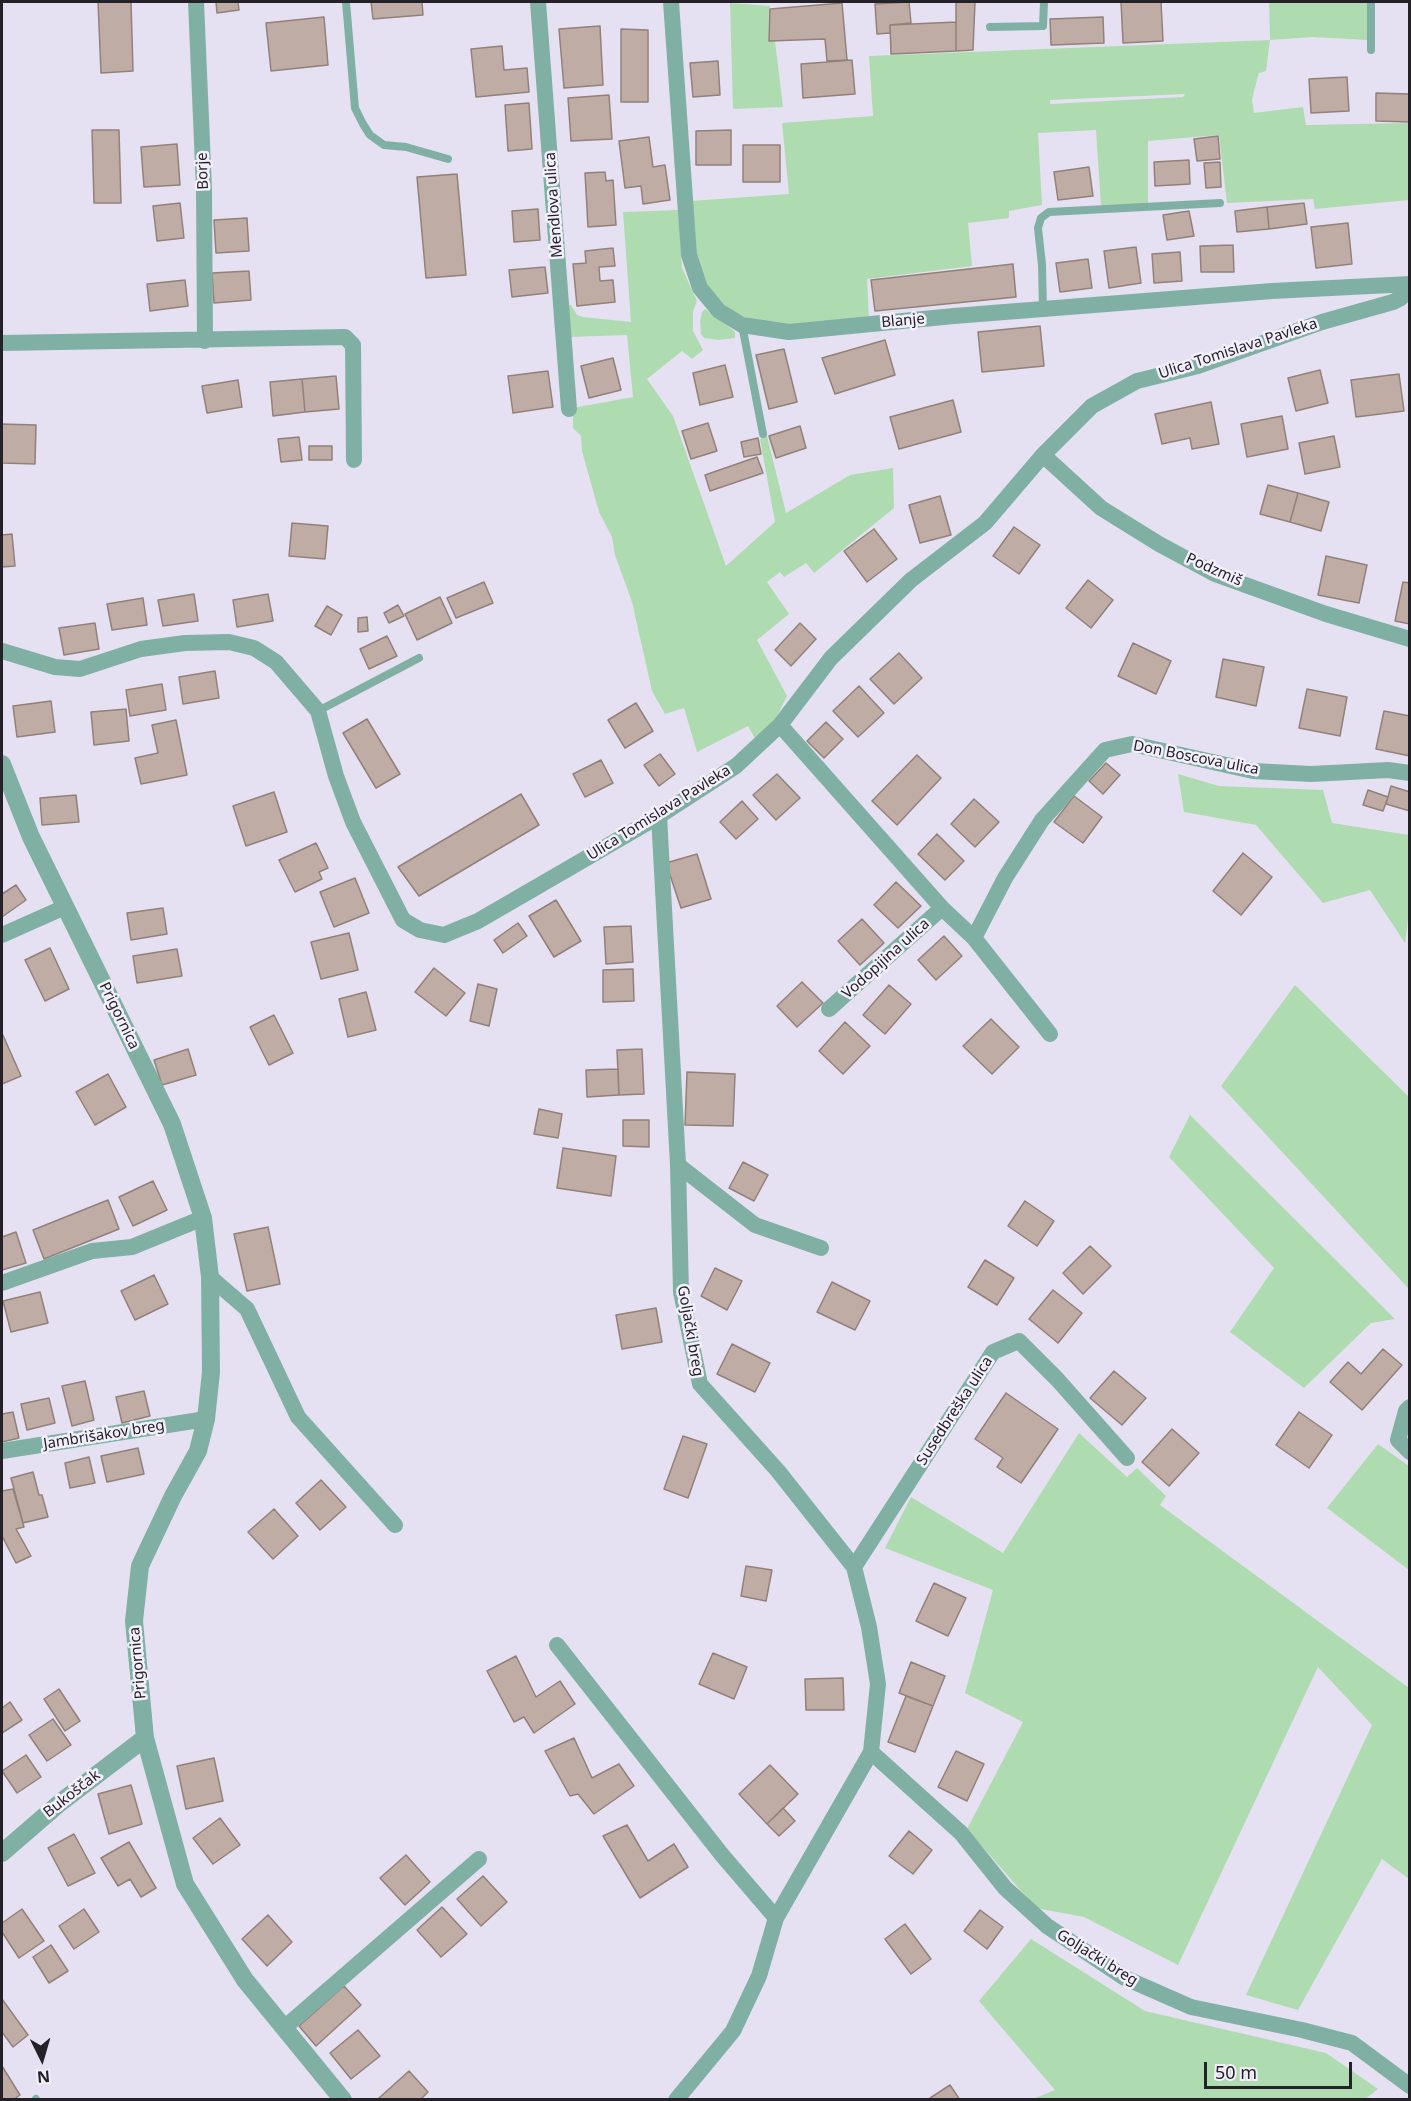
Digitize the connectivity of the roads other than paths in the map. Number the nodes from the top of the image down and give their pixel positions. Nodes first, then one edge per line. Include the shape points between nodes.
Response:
1 (196, 2) edge
2 (346, 2) edge
3 (538, 2) edge
4 (671, 2) edge
5 (1044, 2) edge
6 (1371, 2) edge
7 (990, 27) dead end
8 (1371, 50) dead end
9 (448, 159) dead end
10 (1220, 203) dead end
11 (1410, 286) edge
12 (1043, 309) junction
13 (742, 325) junction
14 (205, 340) junction
15 (2, 343) edge
16 (568, 409) dead end
17 (763, 434) dead end
18 (1043, 455) junction
19 (354, 460) dead end
20 (1410, 639) edge
21 (2, 651) edge
22 (419, 658) dead end
23 (318, 711) junction
24 (780, 725) junction
25 (2, 764) edge
26 (1410, 773) edge
27 (659, 816) junction
28 (65, 906) junction
29 (942, 908) junction
30 (2, 935) edge
31 (974, 938) junction
32 (829, 1010) dead end
33 (1050, 1034) dead end
34 (678, 1165) junction
35 (203, 1218) junction
36 (821, 1248) dead end
37 (210, 1277) junction
38 (2, 1283) edge
39 (1410, 1407) edge
40 (206, 1419) junction
41 (2, 1451) edge
42 (1410, 1452) edge
43 (1127, 1458) dead end
44 (395, 1525) dead end
45 (854, 1567) junction
46 (557, 1645) dead end
47 (145, 1738) junction
48 (871, 1752) junction
49 (2, 1853) edge
50 (479, 1858) dead end
51 (777, 1918) junction
52 (284, 2028) junction
53 (1410, 2086) edge
54 (343, 2100) edge
55 (676, 2100) edge

1 - 14 street, Borje via 204,189
2 - 9 lane via 355,108 370,135 384,145
3 - 16 street, Mendlova ulica
4 - 13 street, Blanje via 689,255 700,288 719,311
5 - 7 lane via 1042,26
6 - 8 lane
10 - 12 lane via 1049,212 1041,218 1038,228
11 - 12 street, Blanje via 1272,291
11 - 18 street, Ulica Tomislava Pavleka via 1393,302 1322,322 1198,366 1137,381 1092,406
12 - 13 street, Blanje via 789,332
13 - 17 lane
14 - 15 street
14 - 19 street via 345,337 353,345
18 - 20 street, Podzmiš via 1101,508 1215,573 1326,614
18 - 24 street, Ulica Tomislava Pavleka via 985,523 911,580 831,658
21 - 23 street, Ulica Tomislava Pavleka via 55,667 80,669 141,650 229,642 254,648 276,662
22 - 23 lane
23 - 27 street, Ulica Tomislava Pavleka via 353,822 404,920 420,930 444,935 478,921
24 - 27 street, Ulica Tomislava Pavleka via 736,766
24 - 29 street
25 - 28 street, Prigornica via 31,837
26 - 31 street, Don Boscova ulica via 1253,771 1132,744 1105,750 1042,820 1005,878
27 - 34 street, Goljački breg
28 - 30 street
28 - 35 street, Prigornica via 172,1124
29 - 31 street
29 - 32 street, Vodopijina ulica
31 - 33 street
34 - 36 street via 755,1225
34 - 45 street, Goljački breg via 681,1292 700,1384 778,1471
35 - 37 street, Prigornica
35 - 38 street via 132,1247 92,1251
37 - 40 street, Prigornica via 211,1372
37 - 44 street via 247,1309 298,1417
39 - 42 street via 1398,1440
40 - 41 street, Jambrišakov breg
40 - 47 street, Prigornica via 198,1451 140,1566 134,1621
43 - 45 street, Susedbreška ulica via 1019,1341 993,1352
45 - 48 street, Goljački breg via 878,1684
46 - 51 street via 722,1855
47 - 49 street, Bukoščak
47 - 52 street, Prigornica via 185,1884 245,1980
48 - 51 street, Goljački breg
48 - 53 street, Goljački breg via 961,1833 1005,1888 1047,1926 1125,1978 1191,2007 1352,2043
50 - 52 street
51 - 55 street, Goljački breg via 759,1976 733,2031
52 - 54 street, Prigornica

